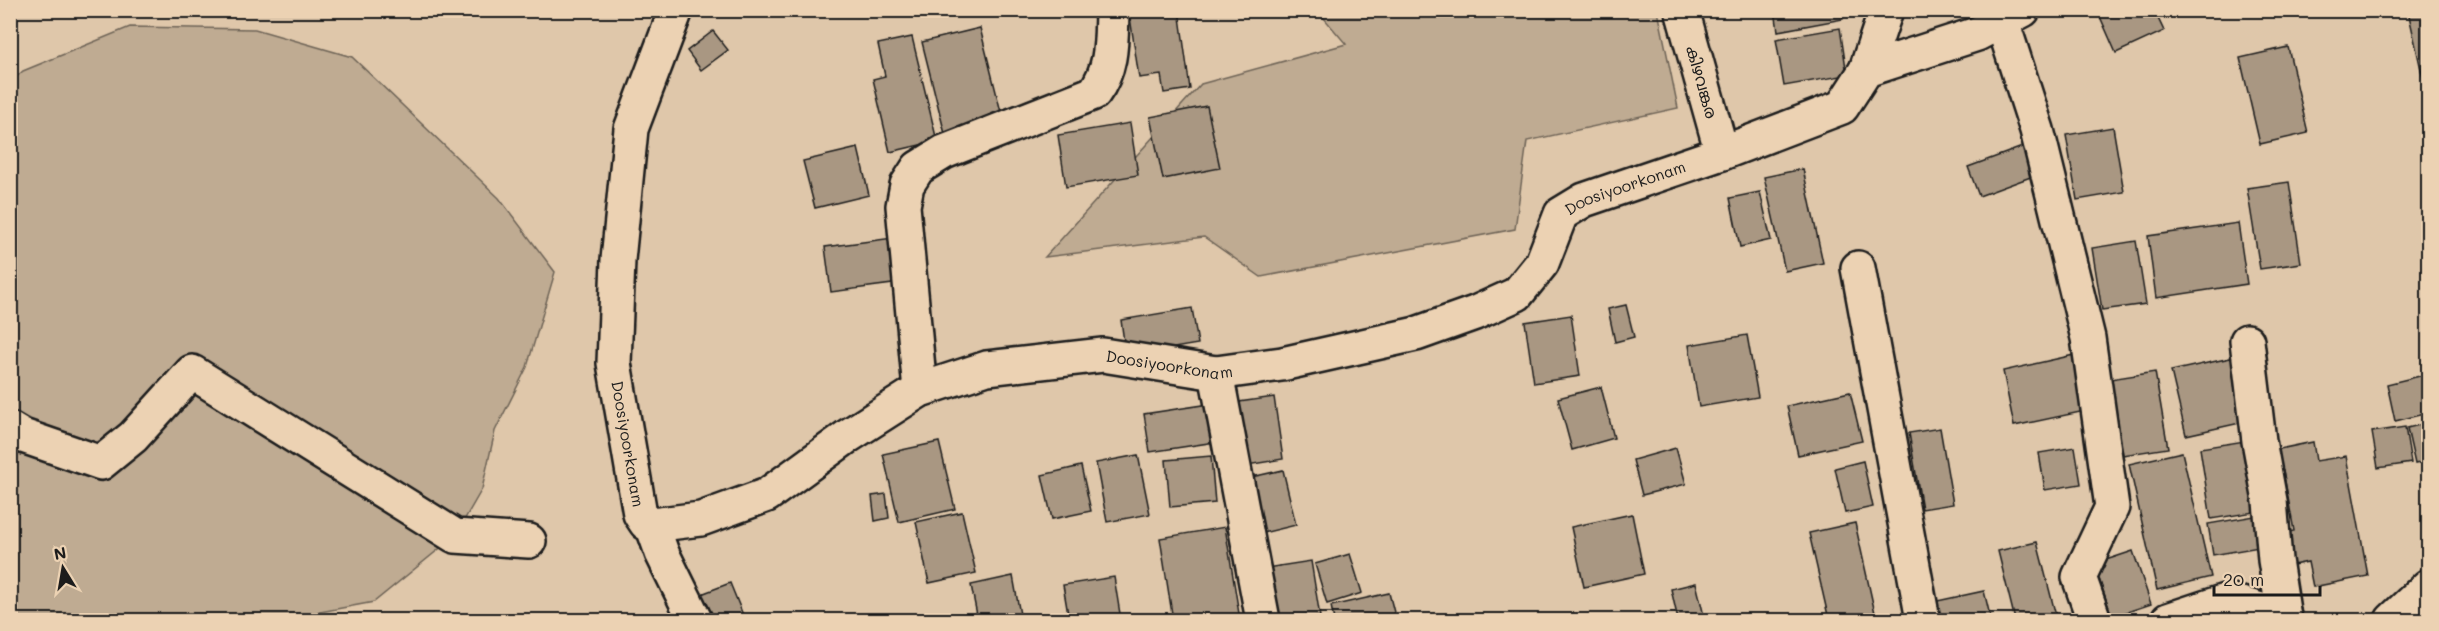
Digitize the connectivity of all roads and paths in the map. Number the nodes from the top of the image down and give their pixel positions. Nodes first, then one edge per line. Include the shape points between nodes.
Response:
1 (676, 10) edge
2 (1112, 10) edge
3 (1682, 10) edge
4 (1886, 10) edge
5 (2013, 16) edge
6 (1866, 70) junction
7 (1722, 153) junction
8 (1858, 268) dead end
9 (2247, 342) dead end
10 (1216, 373) junction
11 (920, 390) junction
12 (10, 429) edge
13 (652, 525) junction
14 (529, 541) dead end
15 (2428, 586) edge
16 (2284, 619) edge
17 (695, 621) edge
18 (1263, 621) edge
19 (1923, 621) edge
20 (2094, 621) edge
21 (2168, 621) edge
22 (2392, 621) edge

1 - 13 street, Doosiyoorkonam via 631,129 618,260 614,363 640,514
2 - 11 street via 1110,63 1094,93 944,152 918,168 907,185 903,206
3 - 7 street, കിഴവങ്കര
4 - 6 street, Doosiyoorkonam
5 - 6 street via 1977,34
5 - 20 street via 2088,338 2112,507 2079,577
6 - 7 street, Doosiyoorkonam via 1842,107
7 - 10 street, Doosiyoorkonam via 1584,200 1561,214 1542,263 1517,294 1475,313 1416,334 1282,364
8 - 19 street
9 - 16 street
10 - 11 street, Doosiyoorkonam via 1103,355 987,368
10 - 18 street
11 - 13 street, Doosiyoorkonam via 767,495 701,519
12 - 14 street via 101,463 133,437 192,372 455,536
13 - 17 street
15 - 22 street
16 - 21 street via 2228,600

